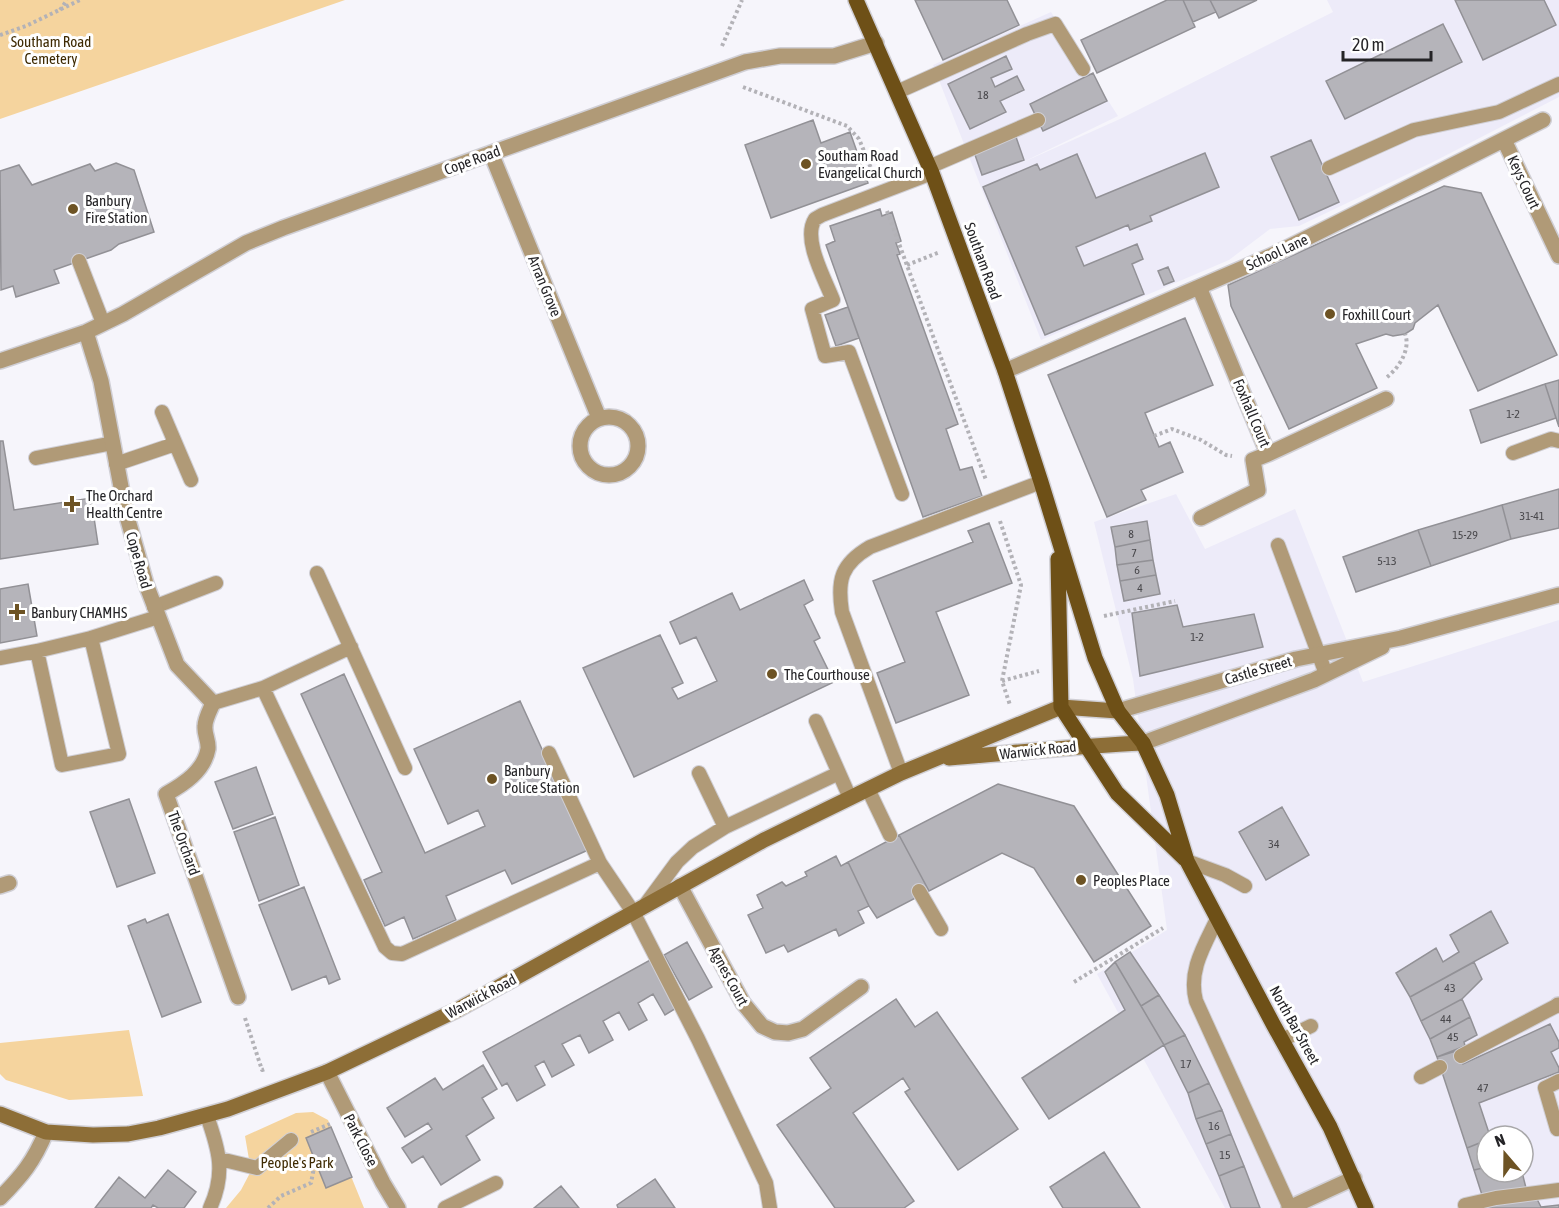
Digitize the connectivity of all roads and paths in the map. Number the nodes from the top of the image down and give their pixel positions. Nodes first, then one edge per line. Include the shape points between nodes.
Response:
1 (67, 0) edge
2 (80, 0) edge
3 (742, 0) edge
4 (856, 0) edge
5 (59, 10) junction
6 (0, 35) edge
7 (876, 43) junction
8 (726, 69) junction
9 (1083, 69) dead end
10 (1559, 84) edge
11 (897, 92) junction
12 (1038, 120) dead end
13 (1543, 120) dead end
14 (1504, 140) junction
15 (491, 153) junction
16 (1329, 168) dead end
17 (931, 170) junction
18 (880, 193) junction
19 (958, 245) junction
20 (1559, 256) edge
21 (79, 261) dead end
22 (907, 265) junction
23 (1199, 287) junction
24 (103, 323) junction
25 (86, 332) junction
26 (1405, 334) dead end
27 (0, 361) edge
28 (1005, 371) junction
29 (1386, 399) joint
30 (162, 412) dead end
31 (598, 418) dead end
32 (1154, 436) dead end
33 (1559, 441) edge
34 (113, 443) junction
35 (176, 444) junction
36 (1513, 453) dead end
37 (1268, 454) junction
38 (36, 458) dead end
39 (1253, 460) junction
40 (116, 464) junction
41 (191, 480) dead end
42 (1041, 482) junction
43 (902, 494) dead end
44 (993, 501) junction
45 (1201, 518) dead end
46 (1058, 541) junction
47 (1278, 545) dead end
48 (317, 573) dead end
49 (216, 583) dead end
50 (1559, 595) edge
51 (1175, 601) dead end
52 (156, 612) junction
53 (1083, 620) junction
54 (91, 638) junction
55 (1401, 638) junction
56 (351, 647) junction
57 (37, 651) junction
58 (1318, 654) junction
59 (0, 658) edge
60 (1060, 666) junction
61 (1326, 674) junction
62 (1002, 681) junction
63 (263, 688) junction
64 (213, 703) junction
65 (1061, 707) junction
66 (1118, 711) junction
67 (816, 721) dead end
68 (1018, 725) junction
69 (1143, 743) junction
70 (1086, 745) junction
71 (549, 753) dead end
72 (934, 759) junction
73 (405, 768) dead end
74 (699, 773) dead end
75 (839, 773) junction
76 (900, 773) junction
77 (868, 789) junction
78 (850, 798) junction
79 (725, 827) junction
80 (890, 835) dead end
81 (1187, 861) junction
82 (600, 863) junction
83 (680, 886) junction
84 (1245, 886) dead end
85 (919, 891) dead end
86 (640, 908) junction
87 (1217, 920) junction
88 (1163, 928) dead end
89 (941, 929) dead end
90 (1074, 982) dead end
91 (861, 987) dead end
92 (238, 997) joint
93 (1559, 1005) edge
94 (1311, 1026) dead end
95 (1282, 1040) junction
96 (1461, 1056) dead end
97 (270, 1067) dead end
98 (1440, 1067) dead end
99 (327, 1072) junction
100 (1421, 1077) dead end
101 (1559, 1081) edge
102 (0, 1114) edge
103 (349, 1115) junction
104 (207, 1116) junction
105 (1557, 1129) dead end
106 (46, 1132) junction
107 (291, 1140) joint
108 (220, 1160) junction
109 (315, 1162) dead end
110 (1354, 1178) junction
111 (496, 1183) dead end
112 (1559, 1190) edge
113 (0, 1198) edge
114 (1465, 1204) dead end
115 (210, 1208) edge
116 (268, 1208) edge
117 (398, 1208) edge
118 (445, 1208) edge
119 (770, 1208) edge
120 (1290, 1208) edge
121 (1366, 1208) edge

1 - 5 path
2 - 5 path
3 - 8 path via 720,51
4 - 7 main road, Southam Road
5 - 6 path
7 - 8 street, Cope Road via 834,56 761,58
7 - 11 main road, Southam Road
8 - 15 street, Cope Road
8 - 18 path via 735,90 744,87 847,126 859,139
9 - 11 lane via 1055,24
10 - 16 lane via 1499,112 1401,135
11 - 17 main road, Southam Road
12 - 17 lane
13 - 14 street, School Lane
14 - 20 street, Keys Court
14 - 23 street, School Lane via 1273,255
15 - 24 street, Cope Road via 246,243
15 - 31 street, Arran Grove
17 - 18 lane
17 - 19 main road, Southam Road
18 - 22 path
18 - 43 lane via 822,215 811,224 812,245 833,300 812,309 825,356 849,352
19 - 22 path
19 - 28 main road, Southam Road
21 - 24 lane
22 - 44 path
23 - 28 street, School Lane
23 - 37 street, Foxhall Court
24 - 25 street, Cope Road
25 - 27 street, Cope Road
25 - 34 street, Cope Road
26 - 29 path via 1403,358 1382,382
28 - 42 main road, Southam Road
29 - 37 street, Foxhall Court
30 - 35 lane
32 - 39 path via 1172,429 1226,455
33 - 36 lane via 1551,439
34 - 38 lane
34 - 40 street, Cope Road
35 - 40 lane
35 - 41 lane
37 - 39 street
39 - 45 street via 1258,490
40 - 52 street, Cope Road via 134,544
42 - 44 lane
42 - 46 main road, Southam Road
44 - 62 path via 1021,585
44 - 76 lane via 870,547 843,572 842,612
46 - 53 main road, Southam Road
46 - 60 main road, Southam Road
47 - 58 lane
48 - 56 lane
49 - 52 lane
50 - 55 street, Castle Street
51 - 53 path
52 - 54 lane
52 - 64 street, Cope Road via 177,665
53 - 66 main road, Southam Road
54 - 57 lane
54 - 57 lane via 119,754 62,765
55 - 58 street, Castle Street
55 - 61 street, Castle Street
56 - 63 lane
56 - 73 lane
57 - 59 lane
58 - 61 lane
58 - 66 street, Castle Street
60 - 62 path
60 - 65 main road, Southam Road
61 - 69 street, Castle Street
62 - 68 path
63 - 64 lane
63 - 82 lane via 385,946 392,952 402,954
64 - 92 street, The Orchard via 204,725 208,751 200,768 166,794
65 - 66 main road, Warwick Road
65 - 68 main road, Warwick Road
65 - 70 main road, North Bar Street
66 - 69 main road, North Bar Street
67 - 75 lane
68 - 72 main road, Warwick Road
69 - 70 main road, Warwick Road
69 - 81 main road, North Bar Street via 1167,795
70 - 72 main road, Warwick Road
70 - 81 main road, North Bar Street via 1117,793
71 - 82 lane
72 - 76 main road, Warwick Road
74 - 79 lane
75 - 78 lane
75 - 79 lane
76 - 77 main road, Warwick Road
77 - 78 main road, Warwick Road
77 - 80 lane
78 - 83 main road, Warwick Road
79 - 86 lane via 677,862
81 - 84 lane
81 - 87 main road, North Bar Street
82 - 86 lane
83 - 86 main road, Warwick Road
83 - 91 street, Agnes Court via 743,1003 762,1026 788,1033 803,1029
85 - 89 lane
86 - 99 main road, Warwick Road via 459,1009
86 - 119 lane via 766,1183
87 - 95 main road, North Bar Street
87 - 120 lane via 1197,960 1193,989
88 - 90 path
92 - 97 path via 262,1070
93 - 96 lane
94 - 95 lane
95 - 110 main road, North Bar Street
98 - 100 lane
99 - 103 street, Park Close
99 - 104 main road, Warwick Road
101 - 105 lane via 1545,1088
102 - 106 main road, Warwick Road
103 - 107 path
103 - 117 street, Park Close
104 - 106 main road, Warwick Road via 128,1134
104 - 108 lane
106 - 113 street via 23,1175
107 - 108 lane via 257,1168
108 - 115 lane via 217,1193
109 - 116 path via 311,1183 281,1196
110 - 120 street
110 - 121 main road, North Bar Street
111 - 118 lane
112 - 114 lane

